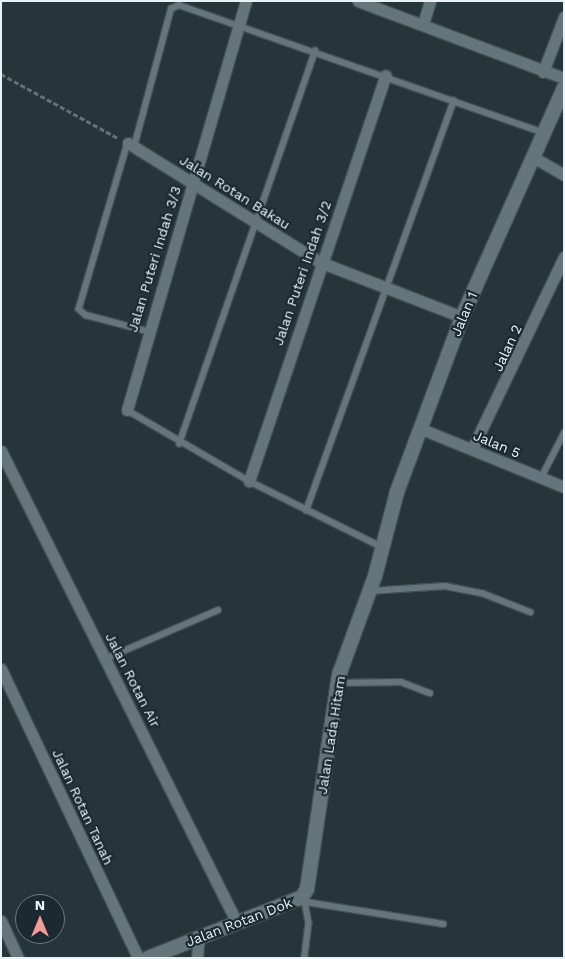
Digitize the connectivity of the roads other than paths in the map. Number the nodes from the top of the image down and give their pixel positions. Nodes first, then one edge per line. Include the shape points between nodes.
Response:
1 (246, 1) edge
2 (358, 1) edge
3 (430, 1) edge
4 (564, 17) edge
5 (240, 23) junction
6 (423, 24) junction
7 (315, 51) junction
8 (543, 72) junction
9 (386, 75) junction
10 (564, 78) edge
11 (564, 88) edge
12 (454, 102) junction
13 (544, 133) junction
14 (131, 145) junction
15 (533, 158) junction
16 (564, 175) edge
17 (193, 183) junction
18 (254, 223) junction
19 (564, 257) edge
20 (320, 262) junction
21 (386, 291) junction
22 (462, 317) junction
23 (147, 331) junction
24 (127, 410) joint
25 (419, 428) junction
26 (564, 433) edge
27 (180, 444) junction
28 (472, 449) junction
29 (1, 452) edge
30 (541, 478) junction
31 (249, 481) junction
32 (564, 487) edge
33 (306, 511) junction
34 (382, 547) junction
35 (370, 591) junction
36 (218, 610) dead end
37 (530, 612) dead end
38 (105, 659) junction
39 (1, 669) edge
40 (338, 683) junction
41 (430, 693) dead end
42 (304, 900) junction
43 (1, 921) edge
44 (237, 923) junction
45 (443, 924) dead end
46 (199, 937) junction
47 (18, 958) edge
48 (138, 958) edge
49 (148, 958) edge
50 (198, 958) edge
51 (305, 958) edge

1 - 5 street, Jalan Puteri Indah 3/3
2 - 6 street
3 - 6 street
4 - 8 street
5 - 7 lane
5 - 14 lane via 179,5 171,9
5 - 17 street, Jalan Puteri Indah 3/3
6 - 8 street
7 - 9 lane
7 - 18 lane
8 - 10 street
9 - 12 lane
9 - 20 street, Jalan Puteri Indah 3/2
11 - 13 street, Jalan 1
12 - 13 lane
12 - 21 lane
13 - 15 street, Jalan 1
14 - 17 street, Jalan Rotan Bakau
14 - 23 lane via 79,309 86,315
15 - 16 street
15 - 22 street, Jalan 1
17 - 18 street, Jalan Rotan Bakau
17 - 23 street, Jalan Puteri Indah 3/3
18 - 20 street, Jalan Rotan Bakau
18 - 27 lane
19 - 28 street, Jalan 2
20 - 21 street, Jalan Rotan Bakau
20 - 31 street, Jalan Puteri Indah 3/2
21 - 22 street, Jalan Rotan Bakau
21 - 33 lane
22 - 25 street, Jalan 1
23 - 24 street, Jalan Puteri Indah 3/3
24 - 27 lane
25 - 28 street, Jalan 5
25 - 34 street, Jalan 1
26 - 30 lane
27 - 31 lane
28 - 30 street, Jalan 5
29 - 38 street, Jalan Rotan Air
30 - 32 street, Jalan 5
31 - 33 lane
33 - 34 lane
34 - 35 street, Jalan Lada Hitam
35 - 37 lane via 445,586 482,593
35 - 40 street, Jalan Lada Hitam
36 - 38 lane
38 - 44 street, Jalan Rotan Air
39 - 48 street, Jalan Rotan Tanah
40 - 41 lane via 401,682
40 - 42 street, Jalan Lada Hitam
42 - 44 street, Jalan Rotan Dok
42 - 45 lane
42 - 51 lane via 309,923
43 - 47 street
44 - 46 street, Jalan Rotan Dok
46 - 49 street, Jalan Rotan Dok
46 - 50 street

